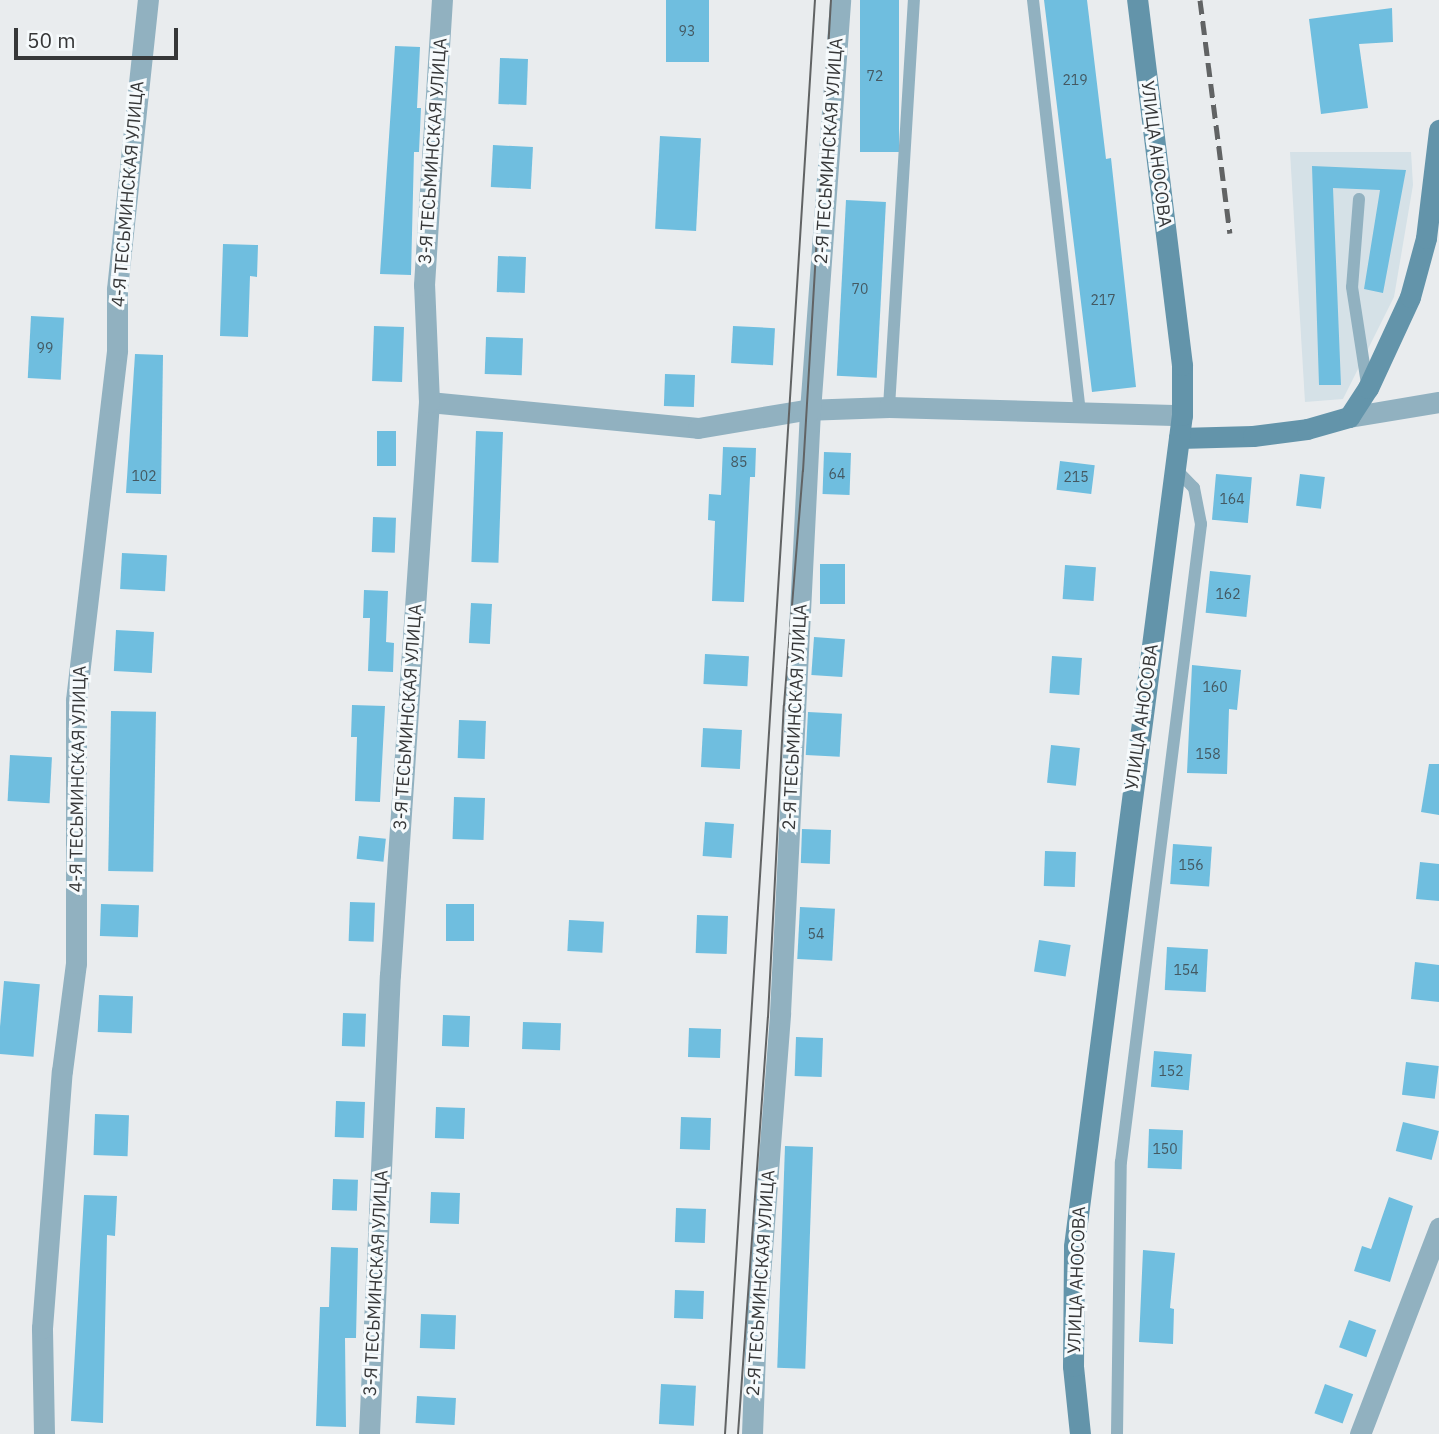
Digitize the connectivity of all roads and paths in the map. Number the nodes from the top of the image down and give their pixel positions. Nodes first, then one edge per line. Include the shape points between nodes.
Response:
1 (148, 0) edge
2 (442, 0) edge
3 (840, 0) edge
4 (914, 0) edge
5 (1033, 0) edge
6 (1137, 0) edge
7 (1439, 130) edge
8 (1359, 199) dead end
9 (1368, 388) junction
10 (1439, 401) edge
11 (429, 402) junction
12 (889, 407) junction
13 (800, 412) junction
14 (1080, 413) junction
15 (1182, 415) junction
16 (1349, 417) junction
17 (1179, 438) junction
18 (1175, 468) junction
19 (1439, 1228) edge
20 (44, 1434) edge
21 (369, 1434) edge
22 (752, 1434) edge
23 (1080, 1434) edge
24 (1116, 1434) edge
25 (1360, 1434) edge

1 - 20 street, 4-Я ТЕСЬМИНСКАЯ УЛИЦА via 117,289 117,350 76,700 76,963 62,1071 43,1315
2 - 11 street, 3-Я ТЕСЬМИНСКАЯ УЛИЦА via 424,285
3 - 13 street, 2-Я ТЕСЬМИНСКАЯ УЛИЦА
4 - 12 lane
5 - 14 lane
6 - 15 main road, УЛИЦА АНОСОВА via 1182,365
7 - 9 main road via 1426,238 1410,298
8 - 9 lane via 1352,287
9 - 16 main road
10 - 16 street
11 - 13 street via 698,428
11 - 21 street, 3-Я ТЕСЬМИНСКАЯ УЛИЦА via 390,975
12 - 13 street
12 - 14 street
13 - 22 street, 2-Я ТЕСЬМИНСКАЯ УЛИЦА via 780,1013
14 - 15 street
15 - 17 main road, УЛИЦА АНОСОВА
16 - 17 main road via 1253,436
17 - 18 main road, УЛИЦА АНОСОВА
18 - 23 main road, УЛИЦА АНОСОВА via 1074,1246 1073,1366
18 - 24 lane via 1194,488 1201,524 1121,1162
19 - 25 street

